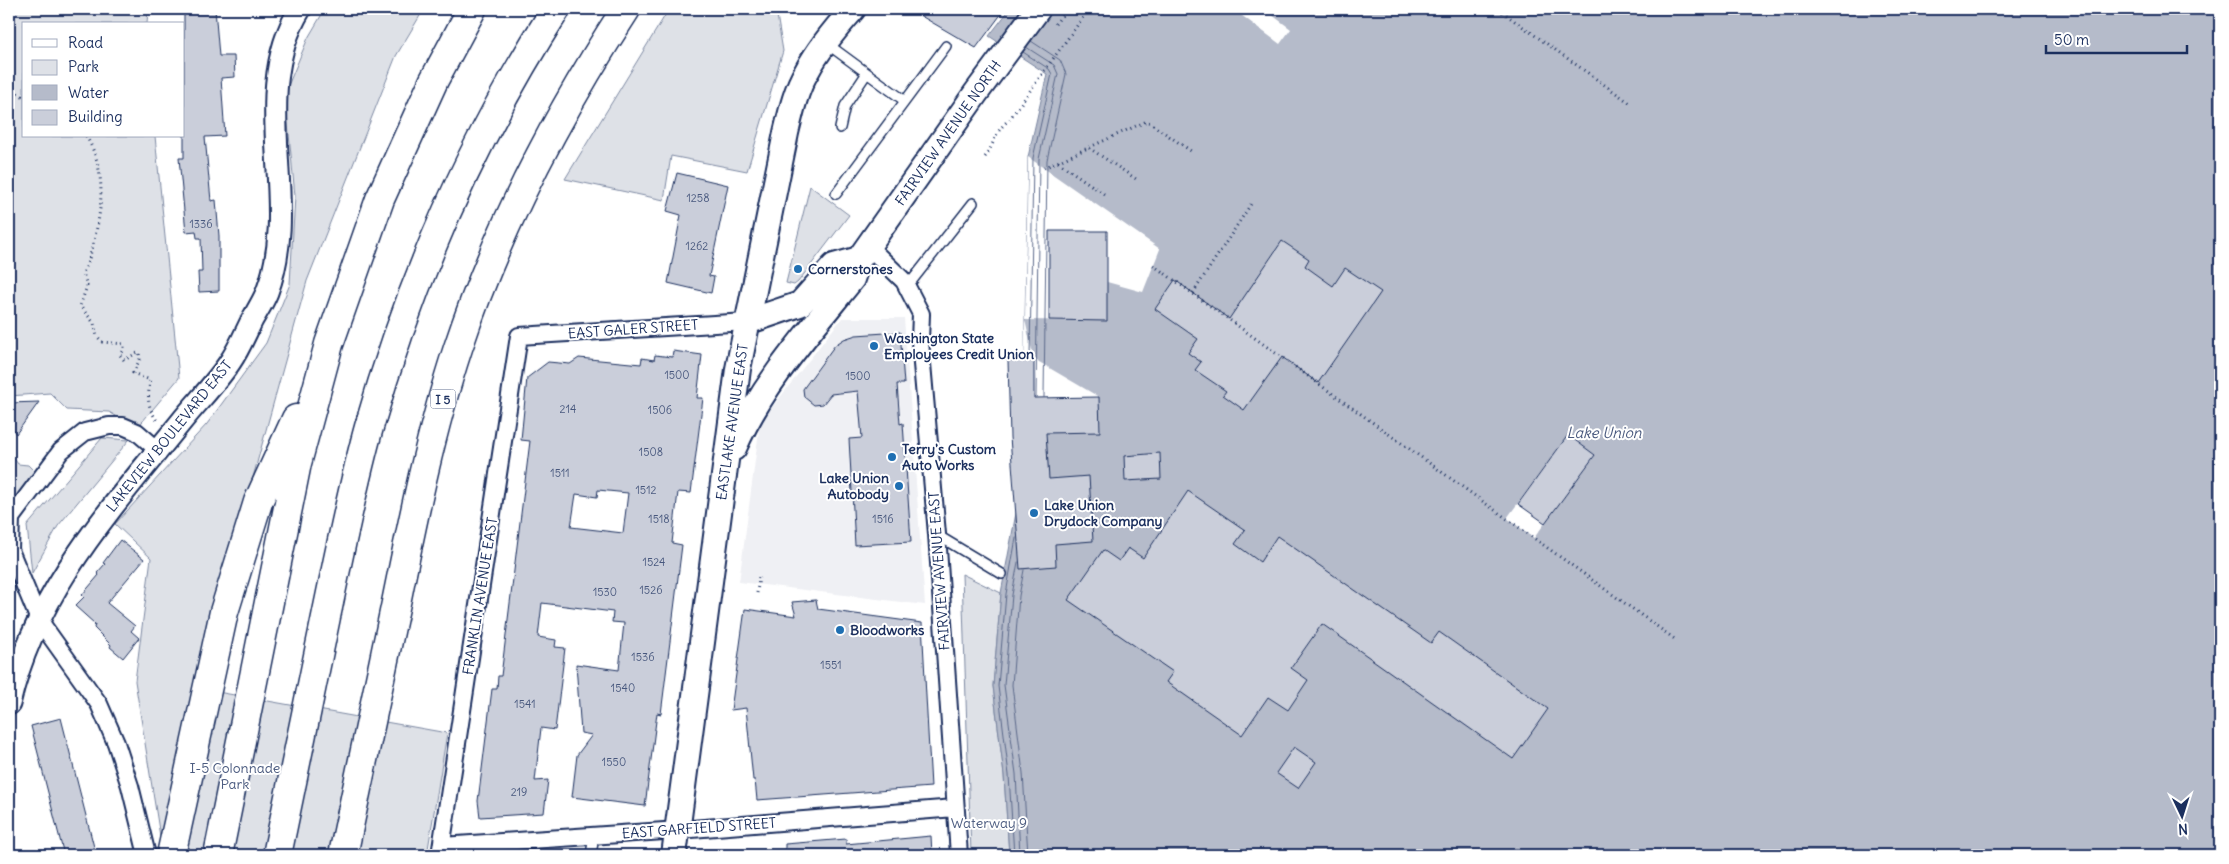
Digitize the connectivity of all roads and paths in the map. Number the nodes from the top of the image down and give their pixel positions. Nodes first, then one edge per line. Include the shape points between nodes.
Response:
1 (300, 9) edge
2 (472, 9) edge
3 (556, 9) edge
4 (626, 9) edge
5 (853, 9) edge
6 (1038, 9) edge
7 (1089, 9) edge
8 (1498, 9) edge
9 (826, 42) junction
10 (946, 46) dead end
11 (867, 73) junction
12 (9, 88) edge
13 (22, 95) edge
14 (905, 101) junction
15 (1630, 103) dead end
16 (840, 128) dead end
17 (87, 138) edge
18 (1089, 148) junction
19 (1191, 151) dead end
20 (985, 157) dead end
21 (1057, 162) junction
22 (1044, 168) dead end
23 (1136, 180) dead end
24 (836, 194) dead end
25 (1104, 194) dead end
26 (1253, 201) dead end
27 (973, 204) dead end
28 (863, 252) junction
29 (1153, 265) dead end
30 (907, 287) junction
31 (1193, 293) junction
32 (747, 322) junction
33 (520, 336) joint
34 (329, 344) junction
35 (159, 424) dead end
36 (158, 450) junction
37 (726, 465) junction
38 (937, 534) junction
39 (1002, 574) dead end
40 (759, 576) dead end
41 (757, 593) dead end
42 (39, 620) junction
43 (1676, 640) dead end
44 (9, 704) edge
45 (955, 808) junction
46 (350, 821) junction
47 (679, 830) junction
48 (594, 836) junction
49 (441, 851) edge
50 (147, 855) edge
51 (171, 855) edge
52 (218, 855) edge
53 (276, 855) edge
54 (344, 855) edge
55 (349, 855) edge
56 (591, 855) edge
57 (674, 855) edge
58 (959, 855) edge

1 - 36 street, LAKEVIEW BOULEVARD EAST via 290,25 276,85 280,235 267,293 230,361
2 - 34 highway via 405,141 368,231
3 - 53 highway via 508,89 458,187 408,306 369,428 348,510
4 - 46 highway, I 5 via 568,102 526,182 458,347 422,477
5 - 9 main road, EASTLAKE AVENUE EAST
6 - 28 main road, FAIRVIEW AVENUE NORTH
7 - 20 path via 1009,120 999,129
8 - 15 path
9 - 11 lane
9 - 32 main road, EASTLAKE AVENUE EAST via 806,71 795,97
10 - 14 lane
11 - 14 lane
11 - 16 lane via 845,106
12 - 13 path
14 - 24 lane
17 - 35 path via 99,169 102,192 100,219 88,263 82,273 87,286 80,306 94,323 102,342 124,344 120,355 124,360 139,352 140,360 133,374 150,380 147,402
18 - 19 path via 1147,121
18 - 21 path
18 - 23 path
21 - 22 path
21 - 25 path
26 - 31 path
27 - 30 lane
28 - 30 street, FAIRVIEW AVENUE EAST via 904,281
28 - 32 main road via 834,266 800,304
28 - 37 main road, FAIRVIEW AVENUE NORTH via 852,279 766,388
29 - 31 path
30 - 38 street, FAIRVIEW AVENUE EAST via 922,314 920,341
31 - 43 path
32 - 33 street, EAST GALER STREET
32 - 37 main road, EASTLAKE AVENUE EAST
33 - 49 street, FRANKLIN AVENUE EAST
34 - 51 highway via 258,502 224,612
34 - 52 highway via 294,479
36 - 42 street, LAKEVIEW BOULEVARD EAST via 91,533 54,588
36 - 42 street via 137,432 123,426 84,432 61,451 12,518 10,550
37 - 47 main road, EASTLAKE AVENUE EAST
38 - 39 lane
38 - 45 street, FAIRVIEW AVENUE EAST
40 - 41 path
42 - 44 street, LAKEVIEW BOULEVARD EAST via 16,673
42 - 50 street via 100,704 130,786
45 - 47 street, EAST GARFIELD STREET
45 - 58 street, FAIRVIEW AVENUE EAST
46 - 54 highway, I 5
46 - 55 highway
47 - 48 street, EAST GARFIELD STREET
47 - 57 main road, EASTLAKE AVENUE EAST
48 - 49 street, EAST GARFIELD STREET
48 - 56 lane

